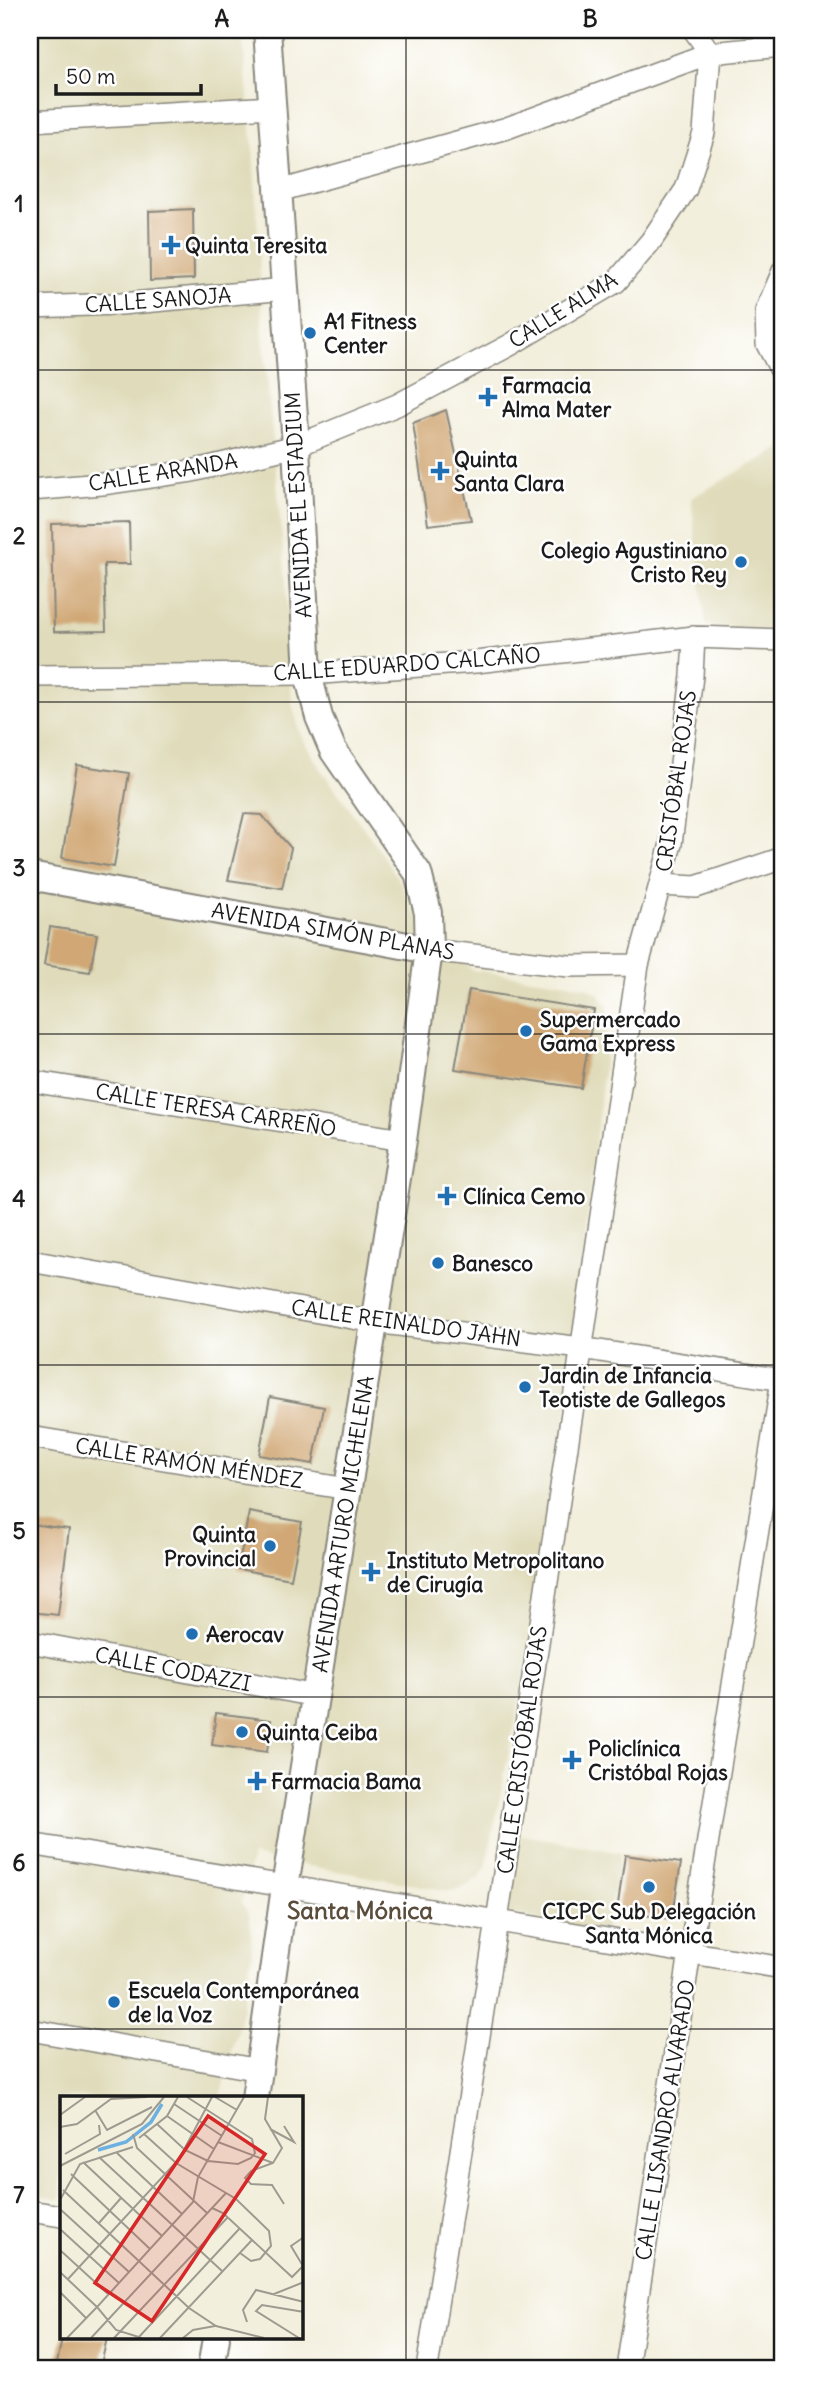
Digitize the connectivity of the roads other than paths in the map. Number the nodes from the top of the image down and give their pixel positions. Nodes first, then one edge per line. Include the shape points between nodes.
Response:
1 (267, 30) edge
2 (694, 30) edge
3 (783, 46) edge
4 (710, 53) junction
5 (273, 107) junction
6 (30, 121) edge
7 (279, 191) junction
8 (783, 271) edge
9 (286, 289) junction
10 (30, 307) edge
11 (783, 374) edge
12 (296, 446) junction
13 (30, 490) edge
14 (694, 637) junction
15 (783, 640) edge
16 (308, 674) junction
17 (30, 676) edge
18 (783, 858) edge
19 (30, 876) edge
20 (661, 885) junction
21 (429, 950) junction
22 (638, 965) junction
23 (30, 1081) edge
24 (403, 1139) junction
25 (30, 1261) edge
26 (375, 1322) junction
27 (581, 1348) junction
28 (783, 1378) edge
29 (30, 1437) edge
30 (348, 1489) junction
31 (30, 1642) edge
32 (316, 1696) junction
33 (30, 1844) edge
34 (285, 1887) junction
35 (497, 1921) junction
36 (691, 1952) junction
37 (783, 1968) edge
38 (30, 2030) edge
39 (260, 2070) junction
40 (255, 2096) edge
41 (30, 2211) edge
42 (60, 2216) edge
43 (216, 2340) edge
44 (211, 2369) edge
45 (428, 2369) edge
46 (627, 2369) edge

1 - 5 street, AVENIDA EL ESTADIUM
2 - 4 street
3 - 4 street
4 - 7 street via 507,128
4 - 12 street, CALLE ALMA via 705,133 686,190 616,282 397,405
5 - 6 street
5 - 7 street, AVENIDA EL ESTADIUM
7 - 9 street, AVENIDA EL ESTADIUM
8 - 11 street via 766,311 767,344
9 - 10 street, CALLE SANOJA
9 - 12 street, AVENIDA EL ESTADIUM
12 - 13 street, CALLE ARANDA via 192,471
12 - 16 street, AVENIDA EL ESTADIUM
14 - 15 street, CALLE EDUARDO CALCAÑO
14 - 16 street, CALLE EDUARDO CALCAÑO via 476,662
14 - 20 street, CRISTÓBAL ROJAS via 671,844
16 - 17 street, CALLE EDUARDO CALCAÑO
16 - 21 street, AVENIDA EL ESTADIUM via 333,750 418,873 428,913
18 - 20 street via 704,885
19 - 21 street, AVENIDA SIMÓN PLANAS
20 - 22 street, CRISTÓBAL ROJAS
21 - 22 street, AVENIDA SIMÓN PLANAS via 569,966
21 - 24 street, AVENIDA ARTURO MICHELENA
22 - 27 street, CALLE CRISTÓBAL ROJAS
23 - 24 street, CALLE TERESA CARREÑO
24 - 26 street, AVENIDA ARTURO MICHELENA
25 - 26 street, CALLE REINALDO JAHN
26 - 27 street, CALLE REINALDO JAHN
26 - 30 street, AVENIDA ARTURO MICHELENA
27 - 28 street, CALLE REINALDO JAHN
27 - 35 street, CALLE CRISTÓBAL ROJAS
28 - 36 street, CALLE LISANDRO ALVARADO
29 - 30 street, CALLE RAMÓN MÉNDEZ
30 - 32 street, AVENIDA ARTURO MICHELENA
31 - 32 street, CALLE CODAZZI
32 - 34 street, AVENIDA ARTURO MICHELENA
33 - 34 street
34 - 35 street
34 - 39 street, AVENIDA ARTURO MICHELENA
35 - 36 street
35 - 45 street, CALLE CRISTÓBAL ROJAS
36 - 37 street
36 - 46 street, CALLE LISANDRO ALVARADO
38 - 39 street
39 - 40 street, AVENIDA ARTURO MICHELENA
41 - 42 street
43 - 44 street

